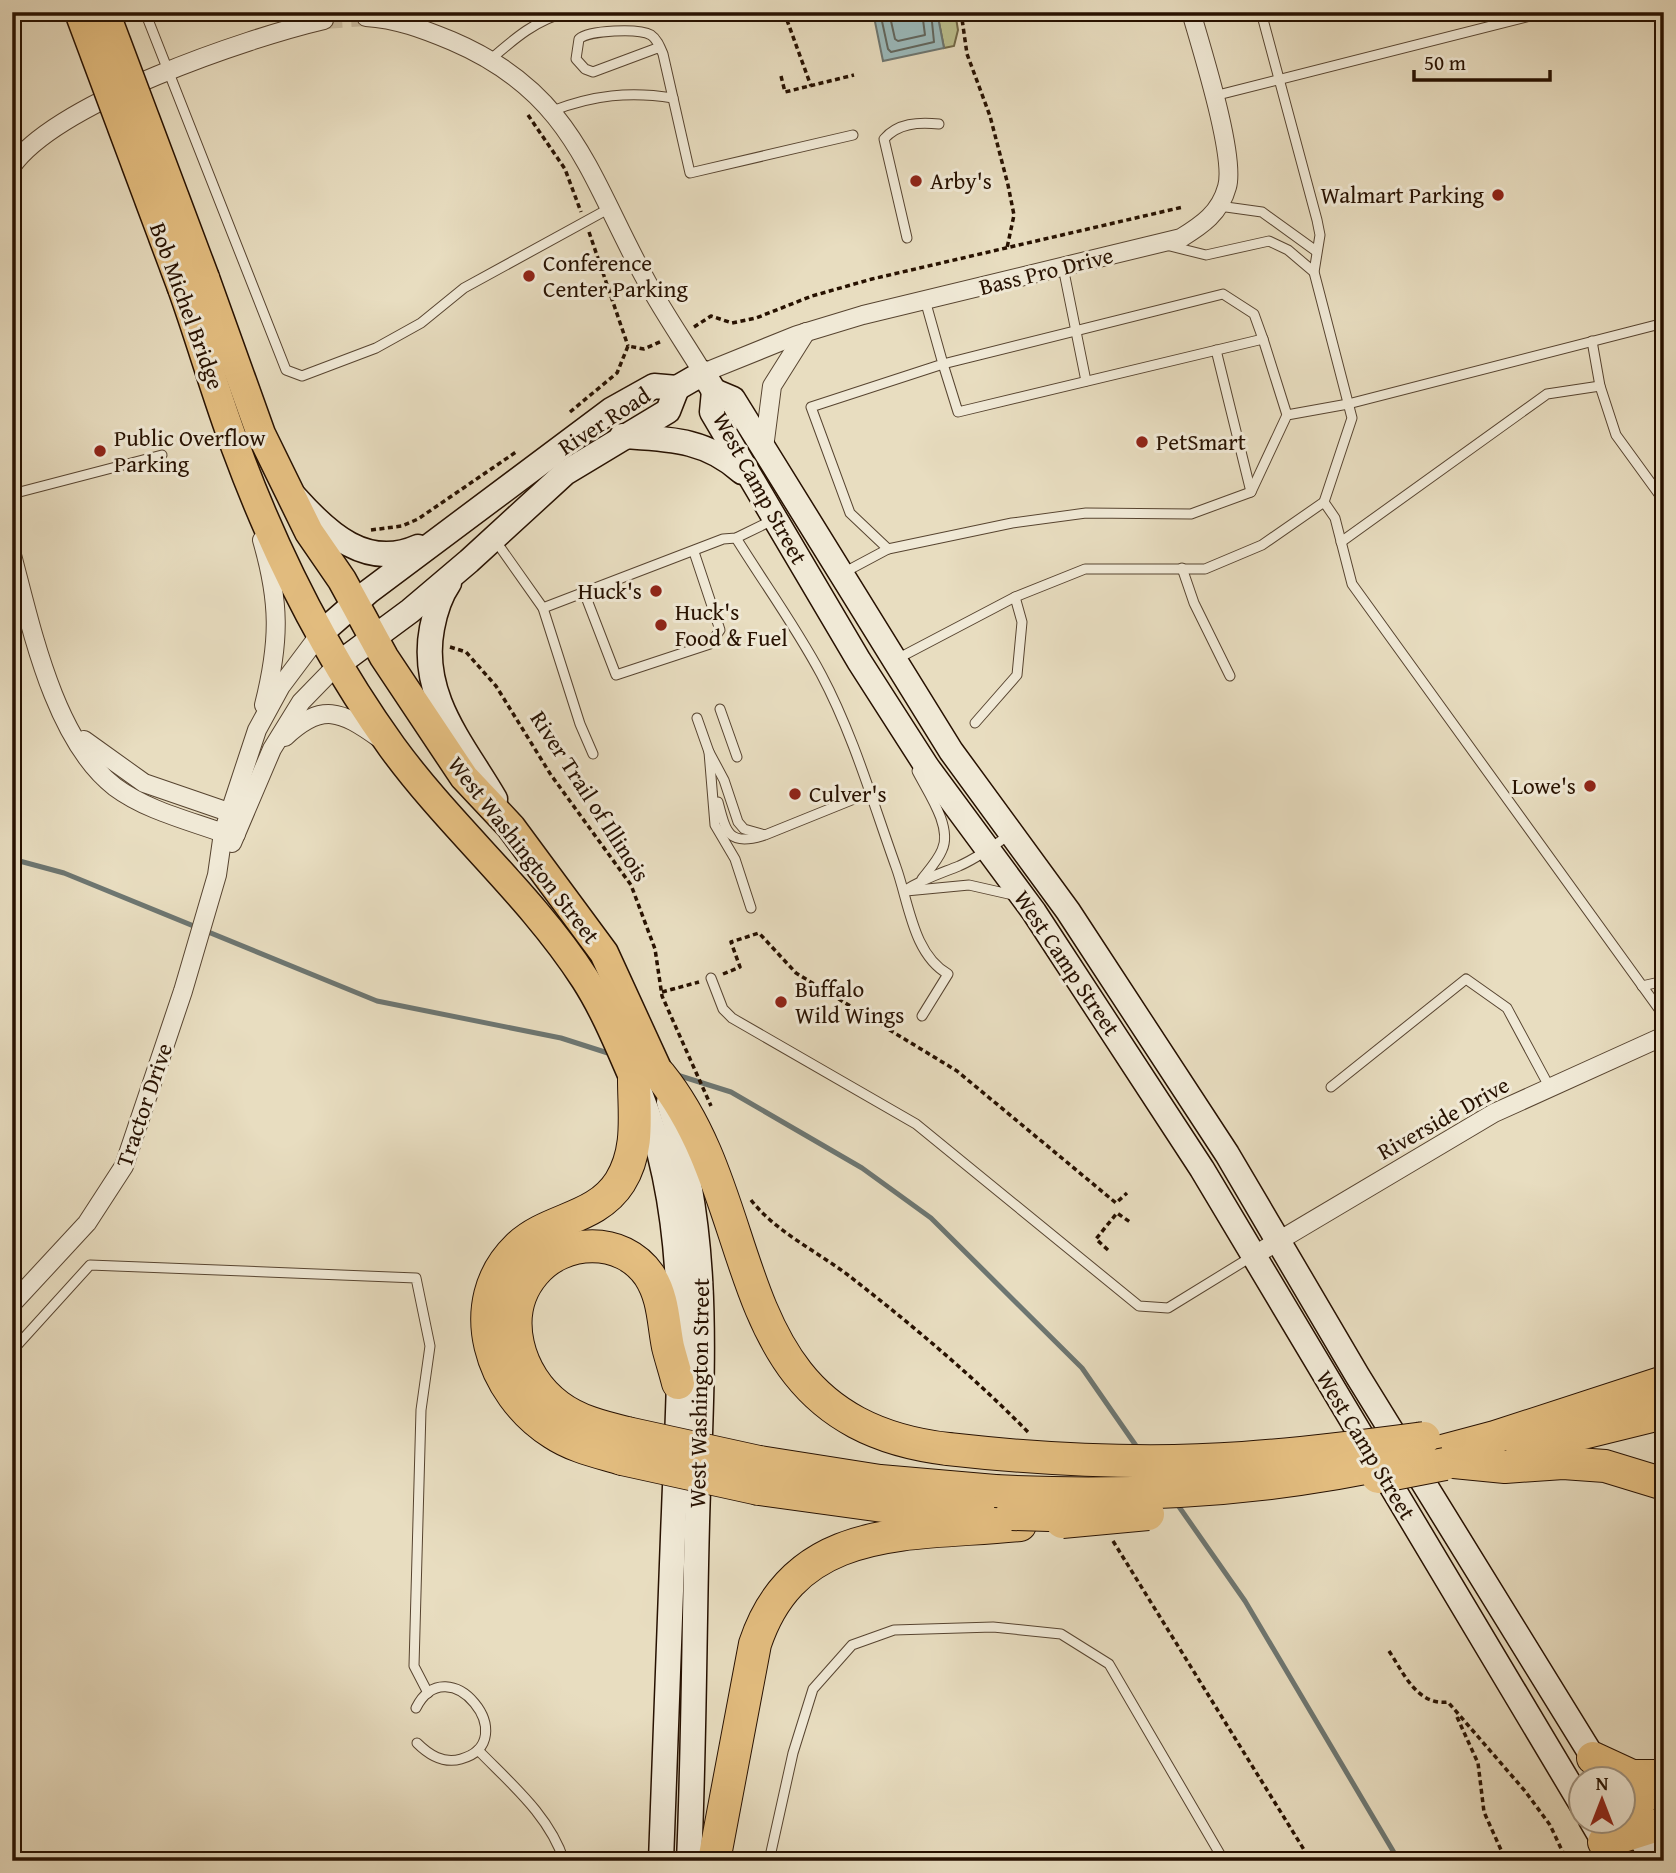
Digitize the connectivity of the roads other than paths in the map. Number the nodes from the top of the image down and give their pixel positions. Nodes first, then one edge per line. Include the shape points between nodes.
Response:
1 (79, 12) edge
2 (105, 12) edge
3 (145, 12) edge
4 (567, 12) edge
5 (1191, 12) edge
6 (1261, 12) edge
7 (1546, 12) edge
8 (545, 15) edge
9 (366, 18) dead end
10 (324, 20) tunnel mouth
11 (660, 47) junction
12 (491, 60) junction
13 (168, 72) junction
14 (1280, 78) junction
15 (1214, 96) junction
16 (673, 98) junction
17 (552, 111) junction
18 (939, 124) dead end
19 (853, 135) dead end
20 (12, 166) edge
21 (1219, 206) junction
22 (610, 208) junction
23 (907, 238) dead end
24 (1158, 243) junction
25 (1316, 251) junction
26 (1063, 267) junction
27 (1314, 272) junction
28 (193, 283) junction
29 (925, 300) junction
30 (1664, 323) edge
31 (1075, 331) junction
32 (806, 332) junction
33 (1263, 339) junction
34 (1592, 341) junction
35 (1216, 350) junction
36 (943, 364) junction
37 (1086, 381) junction
38 (709, 382) junction
39 (1600, 386) junction
40 (677, 388) junction
41 (1348, 404) junction
42 (1287, 415) junction
43 (622, 436) junction
44 (234, 446) junction
45 (764, 448) junction
46 (162, 455) dead end
47 (754, 484) junction
48 (288, 489) junction
49 (1251, 492) junction
50 (12, 494) edge
51 (1664, 501) edge
52 (1324, 502) junction
53 (775, 519) junction
54 (462, 523) junction
55 (736, 538) junction
56 (494, 539) junction
57 (1341, 542) junction
58 (888, 549) junction
59 (694, 552) junction
60 (12, 555) edge
61 (469, 561) junction
62 (1182, 568) junction
63 (841, 574) junction
64 (584, 592) junction
65 (1015, 597) junction
66 (543, 608) junction
67 (339, 618) junction
68 (368, 643) junction
69 (893, 660) junction
70 (337, 665) junction
71 (1230, 676) dead end
72 (720, 709) dead end
73 (61, 710) junction
74 (697, 718) dead end
75 (975, 723) dead end
76 (901, 727) junction
77 (257, 730) junction
78 (272, 748) junction
79 (394, 749) junction
80 (709, 752) junction
81 (593, 754) dead end
82 (737, 757) dead end
83 (714, 786) junction
84 (869, 793) junction
85 (237, 815) junction
86 (511, 827) junction
87 (1011, 833) junction
88 (230, 834) junction
89 (765, 835) junction
90 (988, 850) junction
91 (922, 878) junction
92 (904, 891) junction
93 (1022, 897) junction
94 (751, 908) dead end
95 (711, 978) dead end
96 (1664, 981) edge
97 (1642, 986) junction
98 (922, 1016) dead end
99 (1664, 1016) edge
100 (1664, 1037) edge
101 (647, 1077) junction
102 (1331, 1087) dead end
103 (1550, 1088) junction
104 (644, 1134) junction
105 (694, 1148) junction
106 (1278, 1241) junction
107 (1254, 1256) junction
108 (12, 1304) edge
109 (12, 1351) edge
110 (1664, 1380) edge
111 (678, 1383) junction
112 (1664, 1413) edge
113 (625, 1446) junction
114 (1440, 1454) junction
115 (1664, 1484) edge
116 (1009, 1510) junction
117 (428, 1693) junction
118 (416, 1708) dead end
119 (417, 1743) dead end
120 (478, 1750) junction
121 (1597, 1764) edge
122 (1638, 1776) edge
123 (1664, 1776) edge
124 (1664, 1782) edge
125 (1568, 1783) edge
126 (1638, 1808) edge
127 (1628, 1834) edge
128 (564, 1861) edge
129 (661, 1861) edge
130 (690, 1861) edge
131 (714, 1861) edge
132 (769, 1861) edge
133 (1224, 1861) edge
134 (1654, 1861) edge

1 - 28 main road, Bob Michel Bridge, bridge
2 - 28 main road, Bob Michel Bridge, bridge
3 - 13 lane
4 - 8 lane
5 - 15 street, Bass Pro Drive
6 - 14 lane
7 - 14 lane
8 - 12 lane
9 - 12 street via 414,26
10 - 13 street
11 - 11 lane via 654,37 643,32 590,33 579,39 576,59 593,72
11 - 16 lane
12 - 17 street via 519,77
13 - 20 street via 74,114 35,140
13 - 22 lane via 286,370 302,376 376,348 421,323 464,288
14 - 15 lane
14 - 25 lane via 1317,220
15 - 21 street, Bass Pro Drive via 1229,168 1228,186
16 - 17 lane via 638,92 583,99
16 - 19 lane via 690,173
17 - 22 street via 581,149
18 - 23 lane via 894,128 884,139
21 - 24 street, Bass Pro Drive via 1204,224 1181,238
21 - 25 lane via 1262,212
22 - 38 street via 648,283
24 - 26 street, Bass Pro Drive
24 - 27 lane via 1206,255 1269,241
25 - 27 lane
26 - 29 street, Bass Pro Drive
26 - 31 lane
27 - 41 lane
28 - 44 main road, Bob Michel Bridge
28 - 48 main road, Bob Michel Bridge
29 - 32 street, Bass Pro Drive
29 - 36 lane
30 - 34 lane
31 - 33 lane via 1223,294 1254,314
31 - 36 lane
31 - 37 lane
32 - 38 street, Bass Pro Drive
32 - 45 street via 772,386
33 - 35 lane
33 - 42 lane
34 - 39 lane
34 - 41 lane
35 - 37 lane
35 - 49 lane
36 - 37 lane via 958,412
36 - 58 lane via 811,407 850,513
38 - 40 main road, Bass Pro Drive
38 - 45 main road, West Camp Street via 733,399
38 - 47 main road, West Camp Street via 712,412
39 - 51 lane via 1616,435
39 - 57 lane via 1548,394
40 - 43 main road, River Road via 668,411
40 - 54 main road, River Road via 653,386 611,410
41 - 42 lane
41 - 52 lane via 1352,418
42 - 49 lane
43 - 47 main road via 703,446
43 - 56 main road, River Road via 565,473
44 - 67 main road, Bob Michel Bridge via 301,599
44 - 77 street via 276,594 273,662
45 - 63 main road, West Camp Street
46 - 50 lane
47 - 53 main road, West Camp Street
48 - 54 main road via 335,534 366,553 384,557 417,548
48 - 67 main road, Bob Michel Bridge via 309,532
49 - 58 lane via 1191,514 1086,513
52 - 57 lane via 1335,518
52 - 62 lane via 1262,545 1205,569
53 - 55 lane
53 - 76 main road, West Camp Street
54 - 67 main road, River Road
55 - 59 lane
55 - 84 lane via 821,673
56 - 61 main road, River Road
56 - 66 lane
57 - 97 lane via 1352,584
58 - 63 lane
59 - 64 lane
59 - 64 lane via 720,630 710,644 616,675
60 - 73 street
61 - 68 main road, River Road
61 - 86 main road via 442,595 429,642 429,669 440,707
62 - 65 lane via 1085,569
62 - 71 lane
63 - 69 main road, West Camp Street
64 - 66 lane
65 - 69 lane
65 - 75 lane via 1022,622 1017,675
66 - 81 lane
67 - 68 main road, West Washington Street
67 - 70 main road, West Washington Street
67 - 77 street, Tractor Drive via 281,686
68 - 70 main road, Tractor Drive
68 - 86 main road, West Washington Street via 464,778
69 - 87 main road, West Camp Street via 950,751
70 - 78 street, Tractor Drive via 301,702
70 - 79 main road, West Washington Street
72 - 82 lane
73 - 85 street via 80,736 130,774 168,793
73 - 88 street via 94,767 116,788 161,811
74 - 80 lane
76 - 90 main road, West Camp Street
76 - 91 lane via 902,745 937,810 945,836 943,850
77 - 85 street, Tractor Drive
78 - 79 street via 296,726 329,712 348,717
78 - 85 street, Tractor Drive
79 - 101 main road, West Washington Street via 525,901 585,979
80 - 83 lane
80 - 89 lane via 738,822 744,829
83 - 89 lane via 725,829 745,841
83 - 94 lane via 715,825 735,859
84 - 89 lane
84 - 92 lane
85 - 88 street, Tractor Drive
86 - 101 main road, West Washington Street via 604,953
87 - 90 lane
87 - 106 main road, West Camp Street via 1139,1018
88 - 108 street, Tractor Drive via 135,1140 119,1176 87,1223
90 - 91 lane
90 - 93 main road, West Camp Street
91 - 92 lane
92 - 93 lane via 969,885
92 - 98 lane via 913,925 932,965 948,974
93 - 107 main road, West Camp Street via 1160,1103
95 - 107 lane via 723,1009 732,1018 916,1124 1139,1306 1168,1308
96 - 97 lane
97 - 99 lane
100 - 103 street, Riverside Drive
101 - 104 highway via 637,1121
101 - 105 highway via 688,1111
102 - 103 lane via 1466,979 1507,1008
103 - 106 street, Riverside Drive via 1443,1141
104 - 111 main road, West Washington Street via 663,1168 676,1255
104 - 113 highway via 610,1194 586,1213 527,1240 504,1264 489,1297 487,1325 499,1376 527,1413 565,1440
105 - 114 highway, bridge via 724,1198 755,1298 790,1362 829,1402 888,1435 948,1449 1077,1459 1187,1461 1296,1454
105 - 130 main road, West Washington Street via 704,1309
106 - 107 street, Riverside Drive
106 - 121 main road, West Camp Street
107 - 125 main road, West Camp Street
109 - 117 lane via 90,1265 416,1278 430,1346 421,1410 414,1666
110 - 114 highway
111 - 113 highway via 660,1298 647,1272 634,1260 609,1247 593,1245 563,1252 541,1265 522,1294 516,1315 516,1338 527,1369 549,1398
111 - 129 main road, West Washington Street
112 - 114 highway
113 - 116 highway, bridge via 759,1476 880,1481
114 - 115 highway via 1505,1466 1605,1466
114 - 116 highway, bridge via 1304,1478 1197,1491 1121,1494
114 - 116 highway, bridge via 1195,1511
116 - 131 highway via 849,1544 817,1559 783,1589 764,1618 755,1644
117 - 118 lane
117 - 120 lane via 448,1688 477,1703 484,1727
119 - 120 lane via 437,1759 455,1760
120 - 128 lane via 527,1801 552,1834
122 - 123 highway
124 - 126 highway
127 - 134 main road
132 - 133 lane via 793,1753 813,1689 852,1645 894,1630 993,1627 1060,1634 1109,1664

